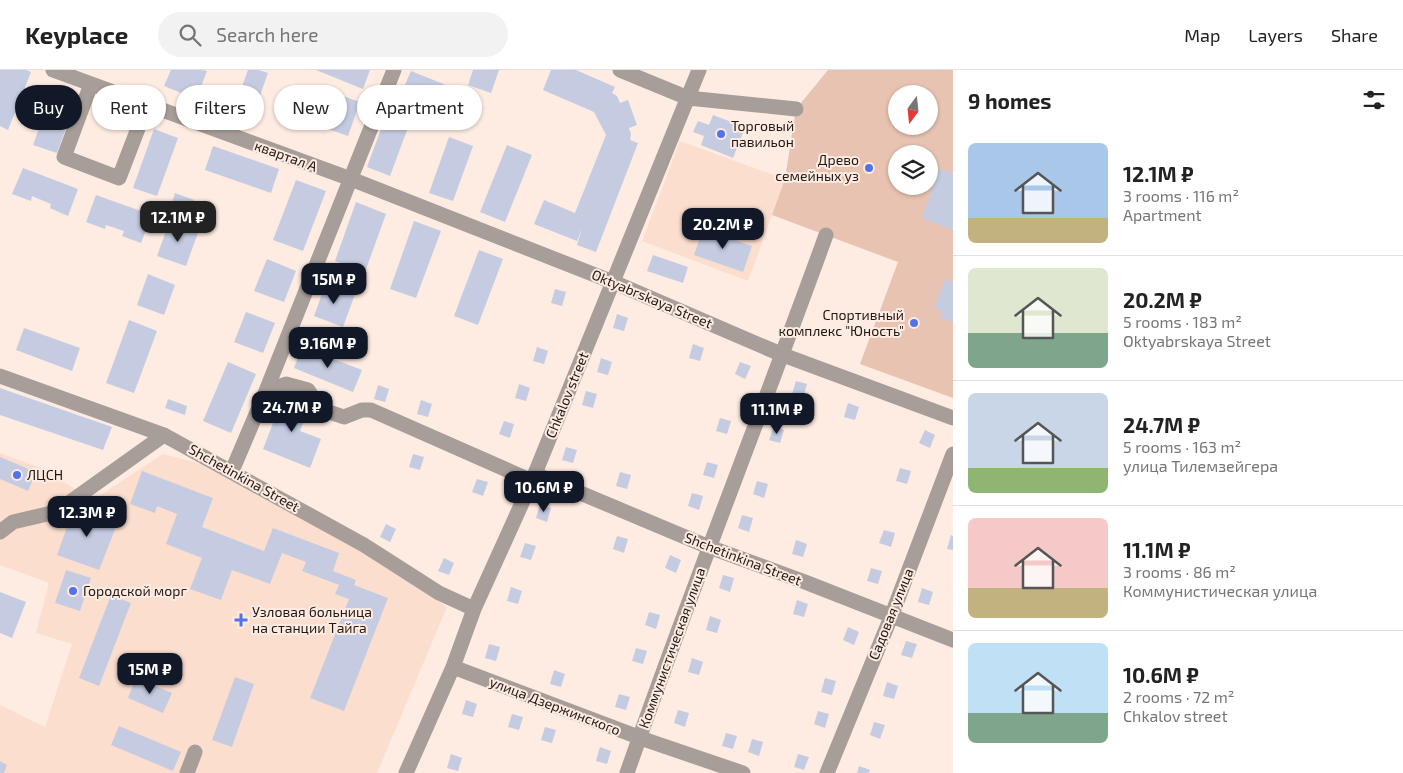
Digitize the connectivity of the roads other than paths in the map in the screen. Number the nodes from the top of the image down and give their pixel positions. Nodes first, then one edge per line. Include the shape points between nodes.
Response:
1 (52, 70) edge
2 (394, 70) edge
3 (620, 70) edge
4 (699, 70) edge
5 (91, 84) joint
6 (688, 98) junction
7 (796, 109) dead end
8 (166, 112) edge
9 (137, 130) edge
10 (351, 180) junction
11 (826, 235) dead end
12 (613, 282) junction
13 (783, 356) junction
14 (0, 376) edge
15 (266, 391) junction
16 (953, 418) edge
17 (164, 435) junction
18 (953, 454) edge
19 (232, 471) junction
20 (534, 477) junction
21 (0, 532) edge
22 (709, 547) junction
23 (474, 609) junction
24 (891, 617) junction
25 (953, 640) edge
26 (453, 667) junction
27 (640, 738) junction
28 (195, 752) dead end
29 (187, 773) edge
30 (406, 773) edge
31 (627, 773) edge
32 (743, 773) edge
33 (827, 773) edge

1 - 5 street, квартал А
2 - 10 street
3 - 6 street
4 - 6 street, Chkalov street
5 - 9 street via 64,157 119,178
6 - 7 street
6 - 12 street, Chkalov street
8 - 10 street, квартал А
10 - 12 street, Oktyabrskaya Street
10 - 15 street
11 - 13 street, Коммунистическая улица
12 - 13 street, Oktyabrskaya Street
12 - 20 street, Chkalov street
13 - 16 street, Oktyabrskaya Street
13 - 22 street, Коммунистическая улица
14 - 17 street, Shchetinkina Street
15 - 19 street
15 - 20 street, Shchetinkina Street via 286,384 308,390 320,409 344,417 372,410
17 - 19 street, Shchetinkina Street
17 - 21 street via 56,512 13,522
18 - 24 street, Садовая улица
19 - 23 street, Shchetinkina Street via 364,545 439,593
20 - 22 street, Shchetinkina Street
20 - 23 street, Chkalov street
22 - 24 street, Shchetinkina Street
22 - 27 street, Коммунистическая улица
23 - 26 street, Chkalov street
24 - 25 street, Shchetinkina Street
24 - 33 street, Садовая улица
26 - 27 street, улица Дзержинского
26 - 30 street, Chkalov street
27 - 31 street, Коммунистическая улица
27 - 32 street, улица Дзержинского
28 - 29 street

